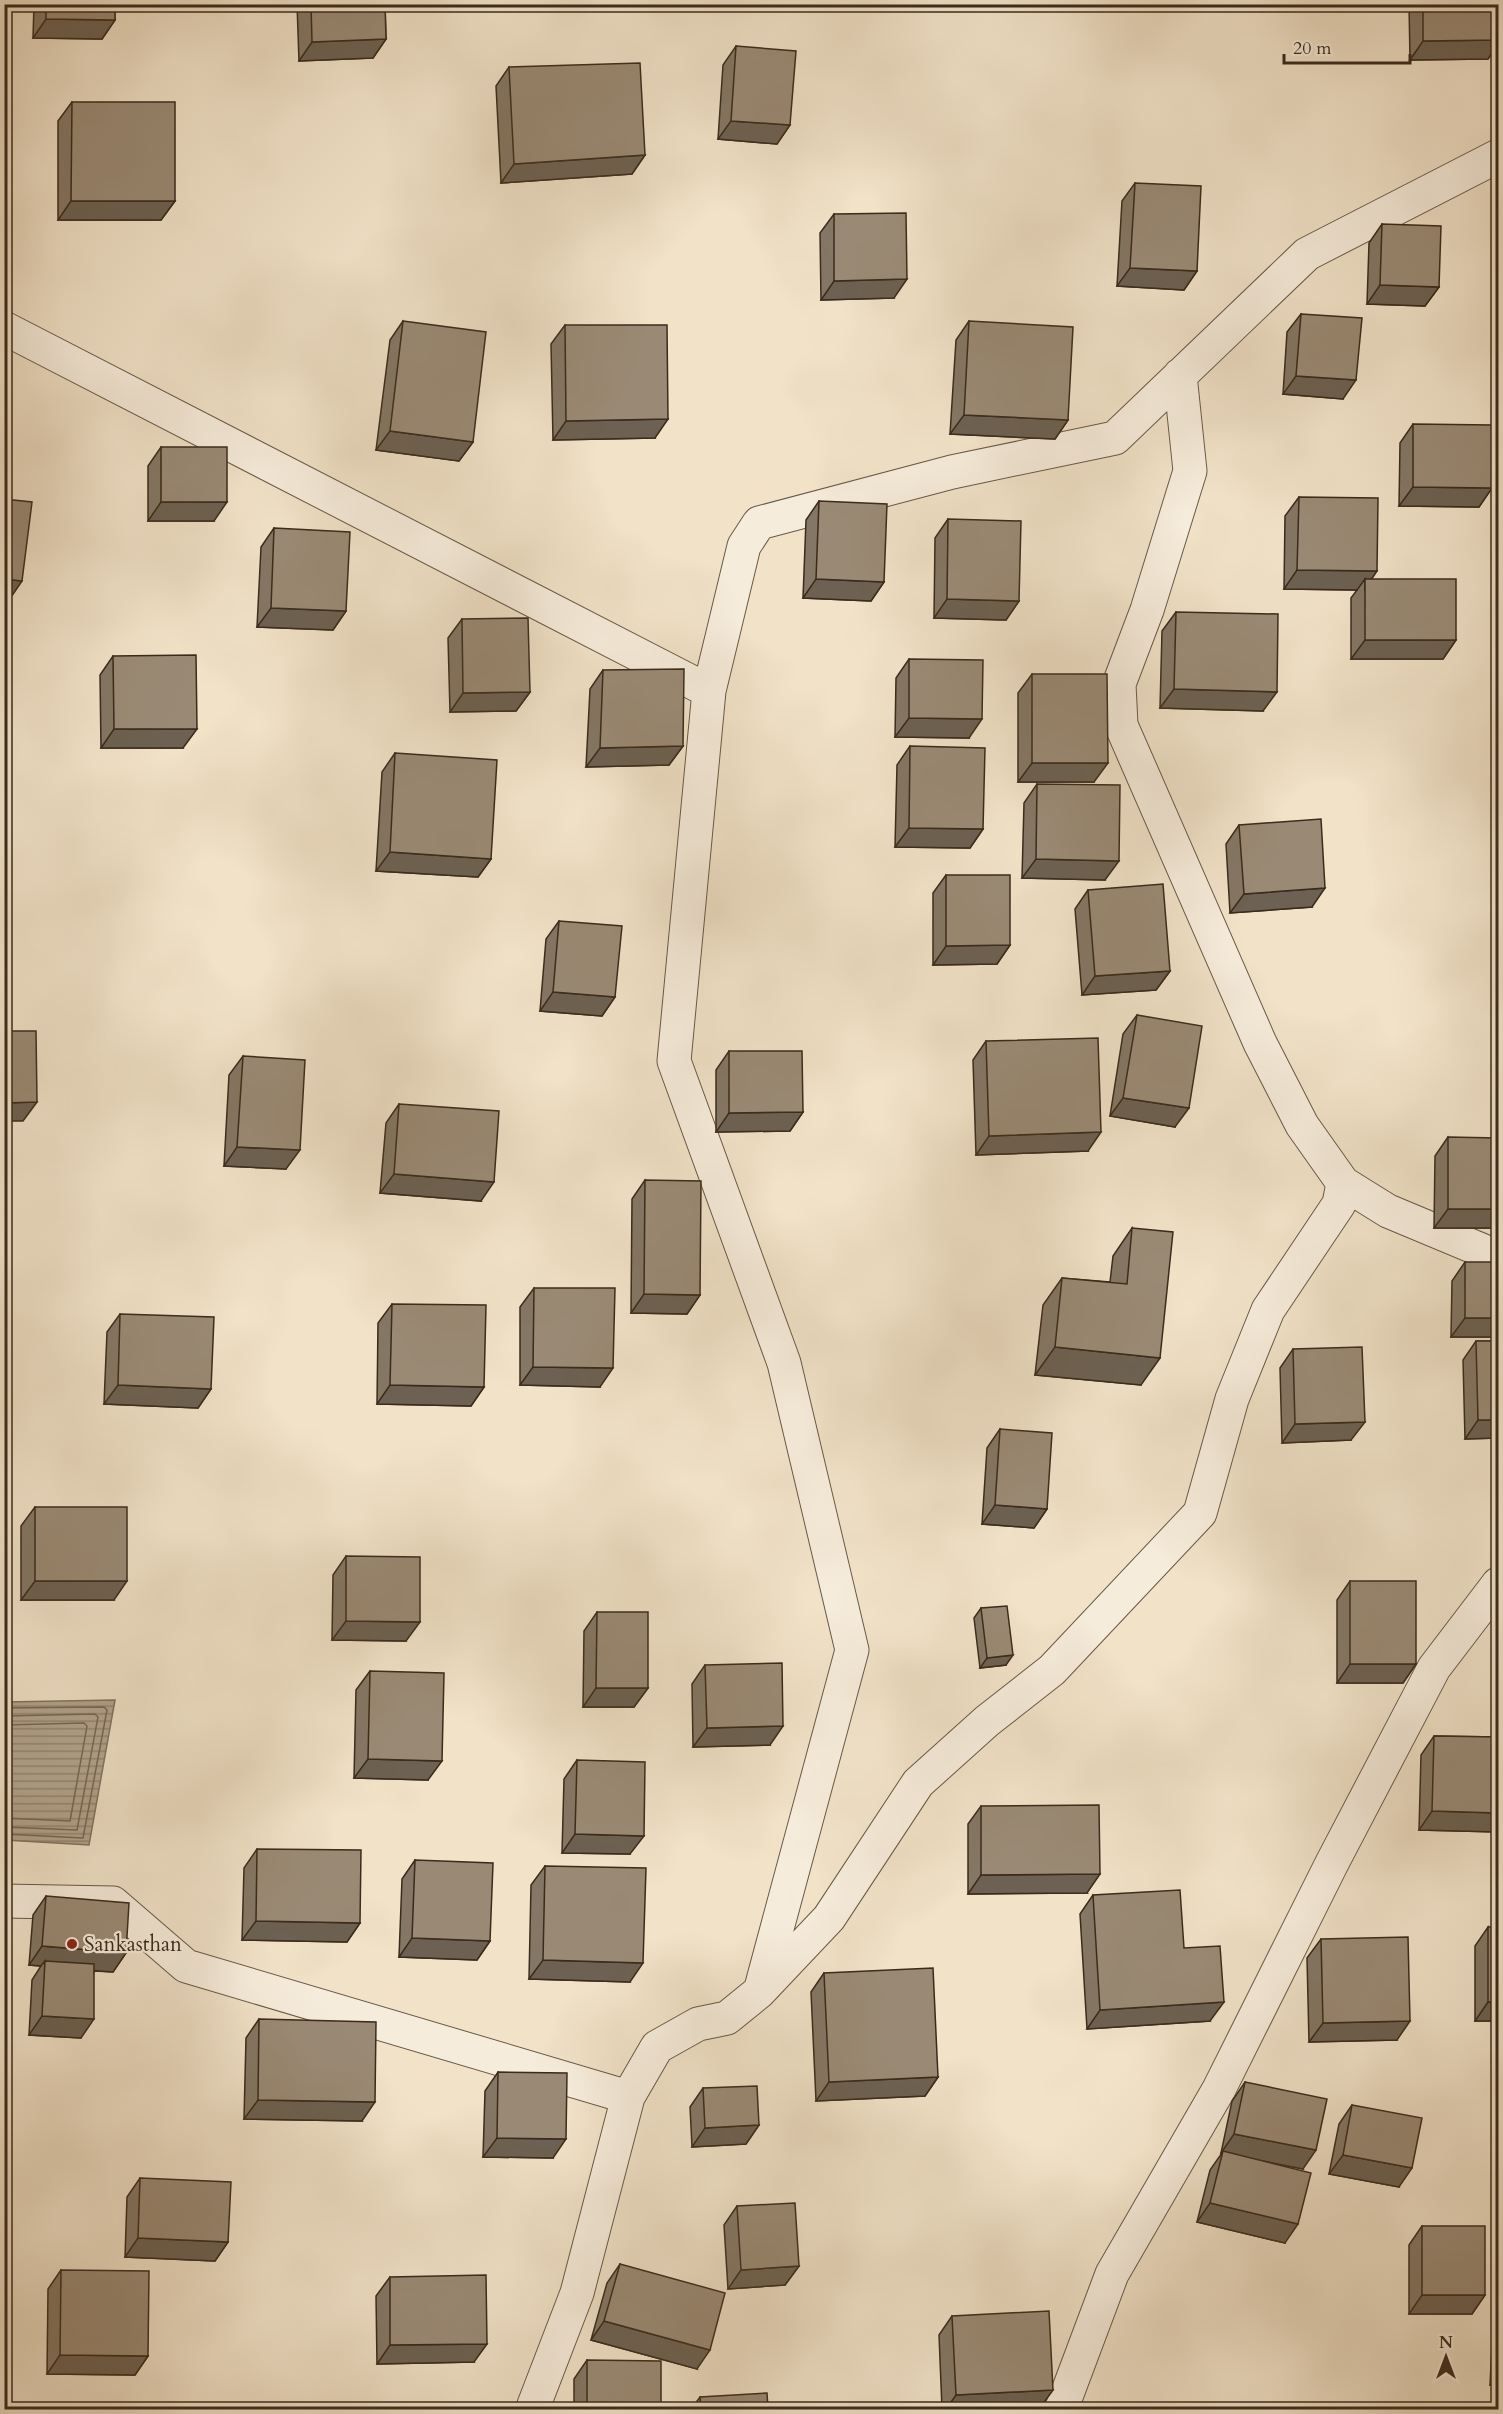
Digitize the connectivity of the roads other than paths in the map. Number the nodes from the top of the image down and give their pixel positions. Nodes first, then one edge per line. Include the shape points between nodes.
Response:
1 (1498, 156) edge
2 (4, 328) edge
3 (1180, 375) junction
4 (709, 691) junction
5 (1343, 1183) junction
6 (1498, 1257) edge
7 (1498, 1584) edge
8 (4, 1901) edge
9 (759, 1992) junction
10 (628, 2097) junction
11 (532, 2409) edge
12 (1061, 2409) edge

1 - 3 street via 1307,254
2 - 4 street
3 - 4 street via 1115,438 952,472 759,523 744,546
3 - 5 street via 1190,471 1147,610 1119,684 1120,725 1260,1043 1302,1125
4 - 9 street via 674,1061 784,1363 852,1650
5 - 6 street via 1388,1210
5 - 9 street via 1339,1204 1268,1310 1232,1399 1200,1513 1052,1670 918,1783 829,1918
7 - 12 street via 1434,1668 1219,2089 1112,2274
8 - 10 street via 113,1902 186,1966
9 - 10 street via 727,2018 698,2024 657,2047
10 - 11 street via 578,2294

